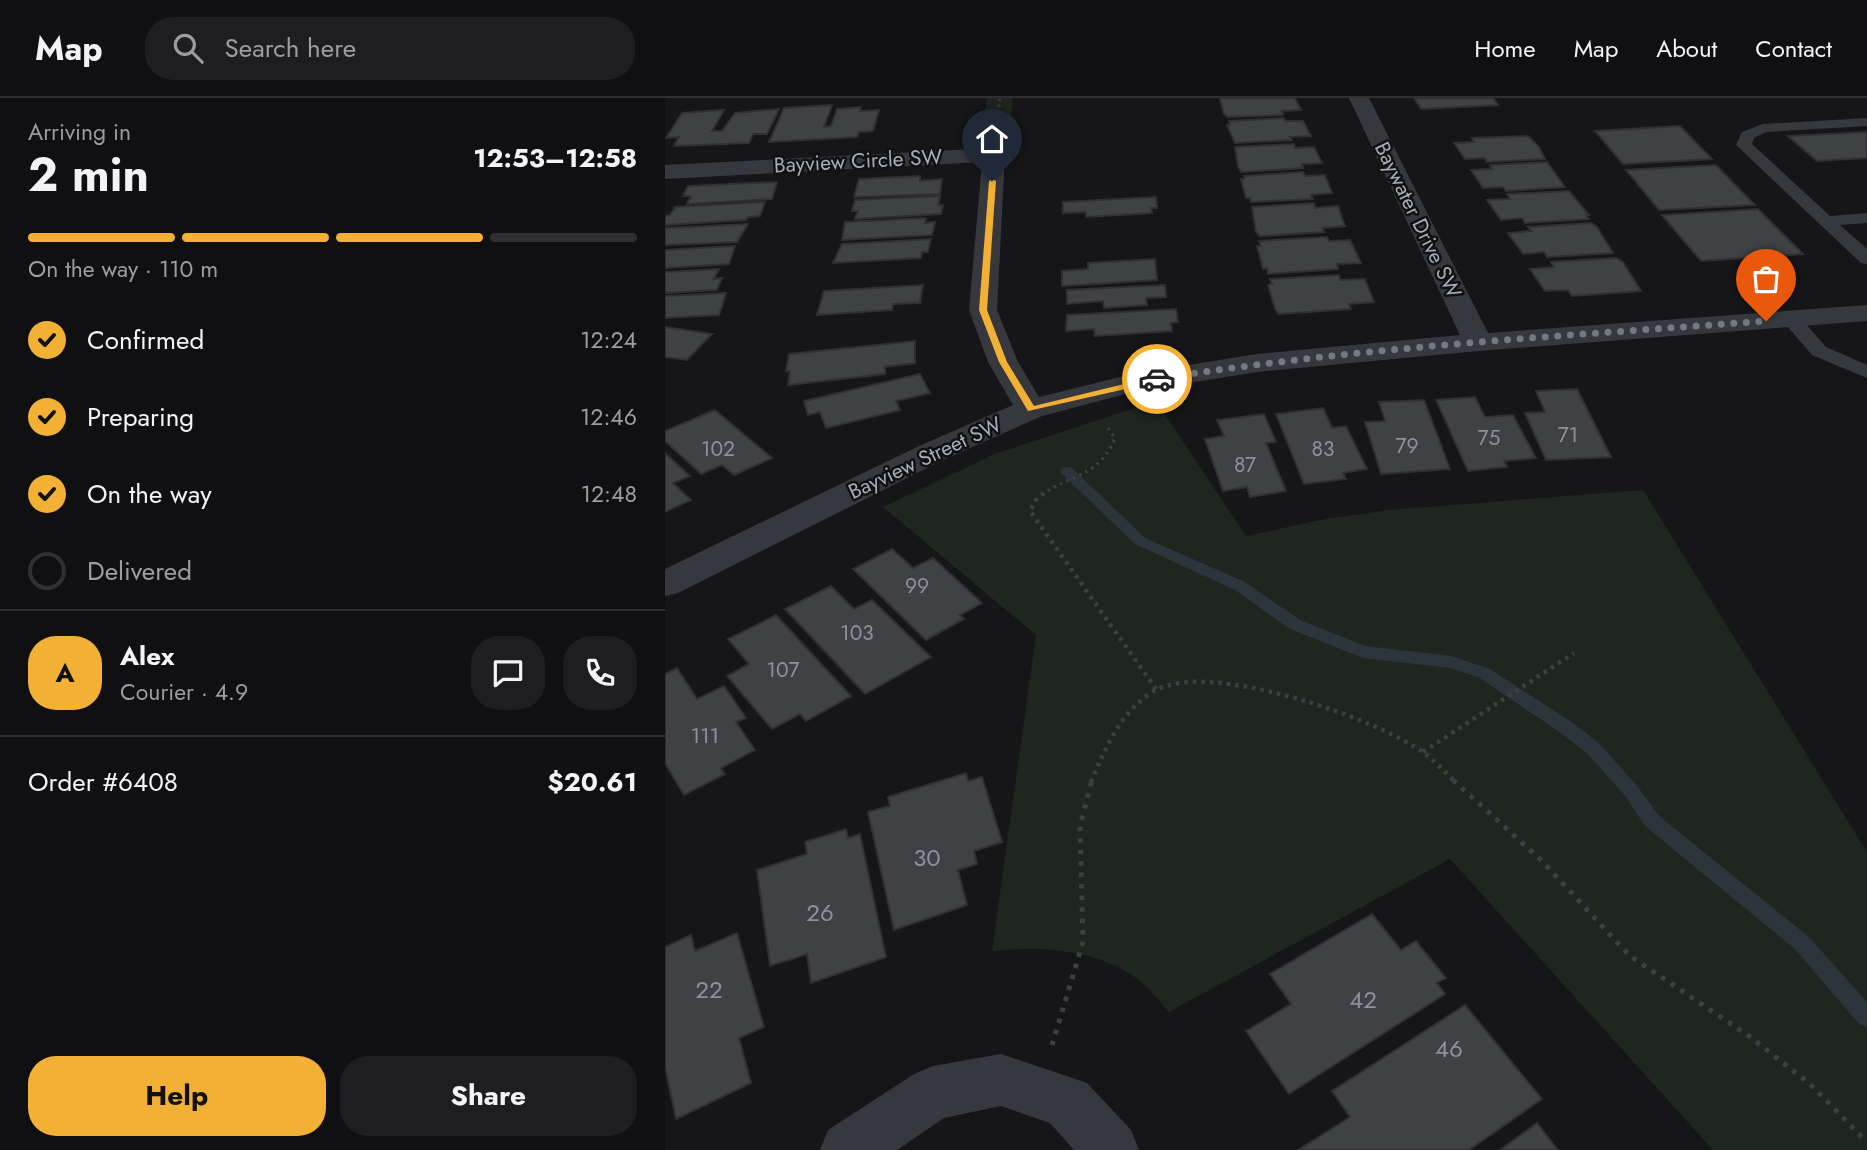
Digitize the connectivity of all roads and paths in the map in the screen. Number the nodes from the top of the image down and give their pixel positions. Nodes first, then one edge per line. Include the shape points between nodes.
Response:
1 (1359, 98) edge
2 (1867, 122) edge
3 (665, 172) edge
4 (1867, 218) edge
5 (1826, 221) junction
6 (1867, 259) edge
7 (1867, 313) edge
8 (1791, 319) junction
9 (1478, 342) junction
10 (1867, 372) edge
11 (1031, 409) junction
12 (1108, 428) dead end
13 (665, 584) edge
14 (1574, 653) dead end
15 (1156, 690) junction
16 (1423, 752) junction
17 (1038, 1092) junction
18 (1867, 1142) edge
19 (848, 1150) edge
20 (1111, 1150) edge

1 - 9 street, Baywater Drive SW
2 - 5 lane via 1763,128 1747,135 1744,145
3 - 11 street, Bayview Circle SW via 994,155 983,310 1003,362
4 - 5 lane
5 - 6 lane
7 - 8 street, Bayview Street SW
8 - 9 street, Bayview Street SW
8 - 10 lane via 1819,351
9 - 11 street, Bayview Street SW via 1257,363 1132,383
11 - 13 street, Bayview Street SW
12 - 15 path via 1115,439 1112,453 1100,466 1042,495 1030,511
14 - 16 path
15 - 16 path via 1190,682 1253,687 1365,720
15 - 17 path via 1135,705 1111,734 1090,784 1080,826 1083,942
16 - 18 path via 1541,860 1630,956 1810,1084
17 - 19 street via 1001,1080 933,1093
17 - 20 street via 1068,1102

